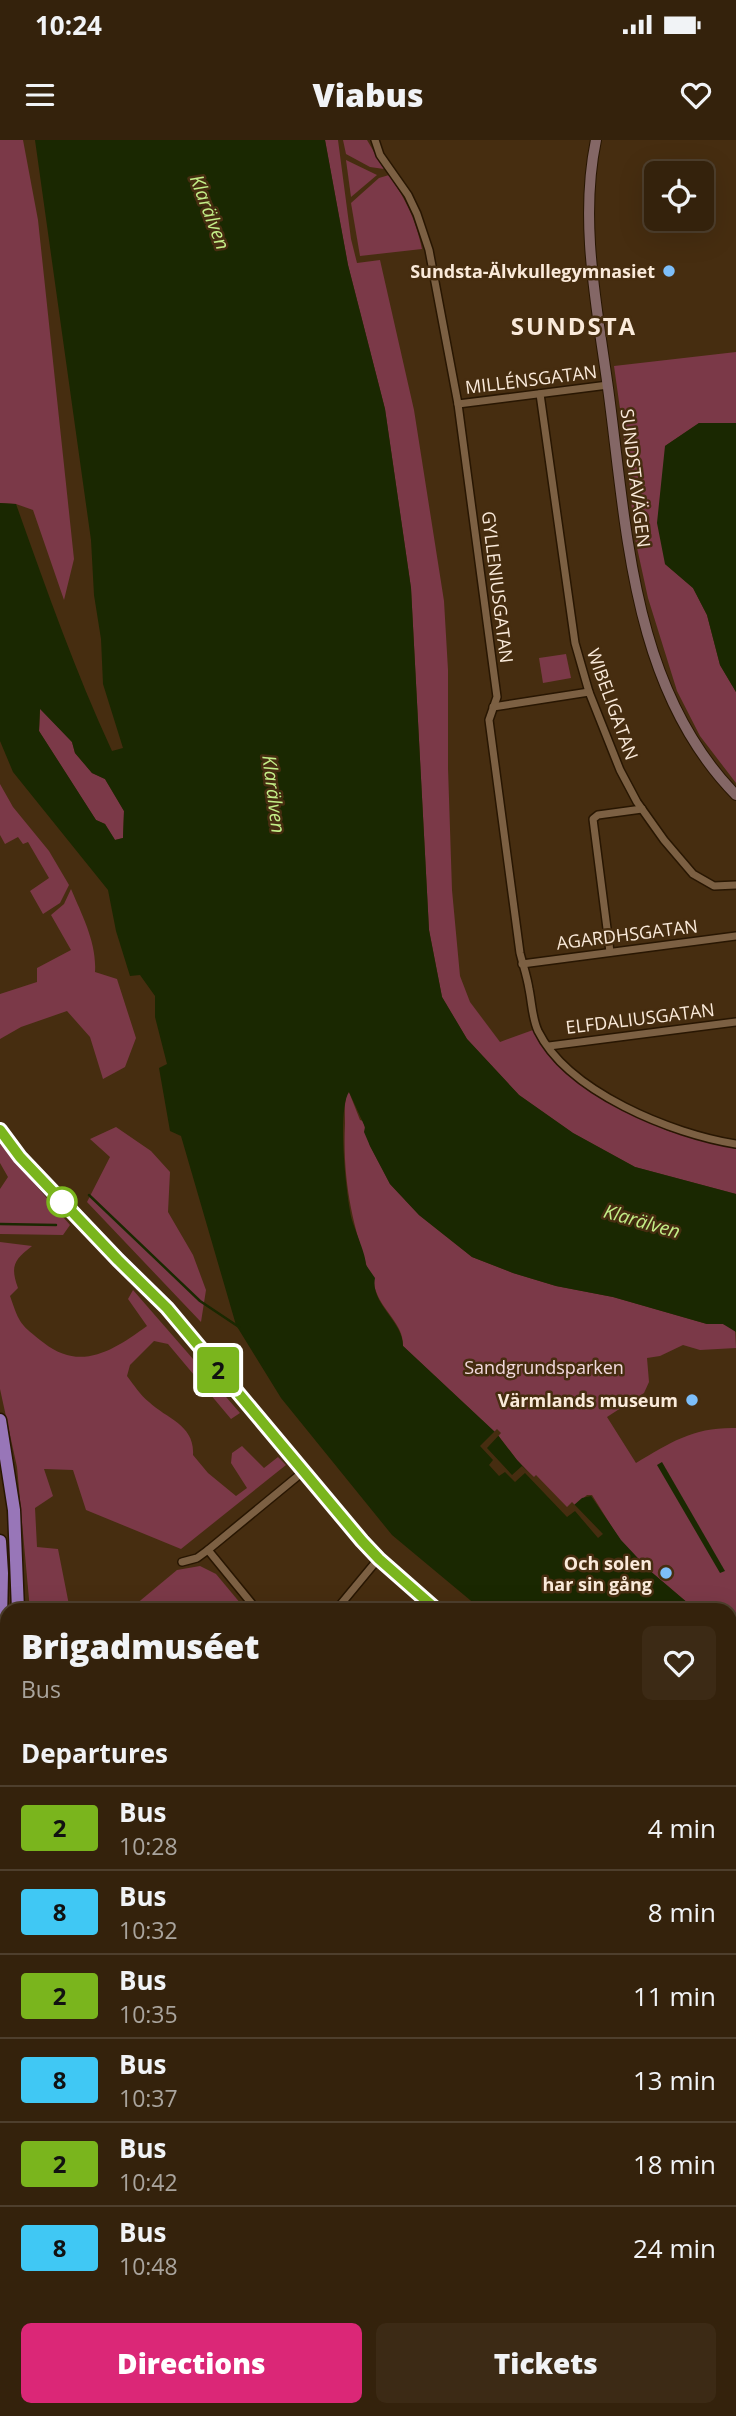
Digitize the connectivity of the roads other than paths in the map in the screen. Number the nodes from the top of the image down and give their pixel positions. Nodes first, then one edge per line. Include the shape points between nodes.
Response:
1 (374, 140) edge
2 (596, 140) edge
3 (608, 385) junction
4 (540, 394) junction
5 (458, 404) junction
6 (589, 692) junction
7 (493, 707) junction
8 (736, 795) edge
9 (642, 809) junction
10 (736, 885) edge
11 (736, 936) edge
12 (610, 952) junction
13 (522, 964) junction
14 (736, 1022) edge
15 (549, 1046) junction
16 (0, 1130) edge
17 (736, 1144) edge
18 (0, 1420) edge
19 (304, 1471) junction
20 (0, 1541) edge
21 (17, 1547) junction
22 (208, 1550) junction
23 (379, 1559) junction
24 (182, 1562) dead end
25 (18, 1603) edge
26 (26, 1603) edge
27 (251, 1603) edge
28 (343, 1603) edge
29 (429, 1603) edge
30 (0, 1669) edge

1 - 5 street, GYLLENIUSGATAN via 408,195 425,238
2 - 3 street, SUNDSTAVÄGEN via 589,185 590,233
3 - 4 street, MILLÉNSGATAN
3 - 8 street, SUNDSTAVÄGEN via 622,512 644,621 660,670 695,743
4 - 5 street, MILLÉNSGATAN
4 - 6 street, WIBELIGATAN via 575,643
5 - 7 street, GYLLENIUSGATAN via 496,697
6 - 7 street
6 - 9 street, WIBELIGATAN via 620,770
7 - 13 street, GYLLENIUSGATAN via 489,720
9 - 10 street, WIBELIGATAN via 693,874 714,886
9 - 12 street via 593,819
11 - 12 street, AGARDHSGATAN
12 - 13 street, AGARDHSGATAN
13 - 15 street, GYLLENIUSGATAN via 538,1032
14 - 15 street, ELFDALIUSGATAN
15 - 17 street, GYLLENIUSGATAN via 569,1071 605,1096 677,1129
16 - 19 street via 20,1157 167,1308
18 - 21 highway
19 - 22 street
19 - 23 street
20 - 30 highway
21 - 25 highway
21 - 26 highway
22 - 24 street
22 - 27 street
23 - 28 street
23 - 29 street

